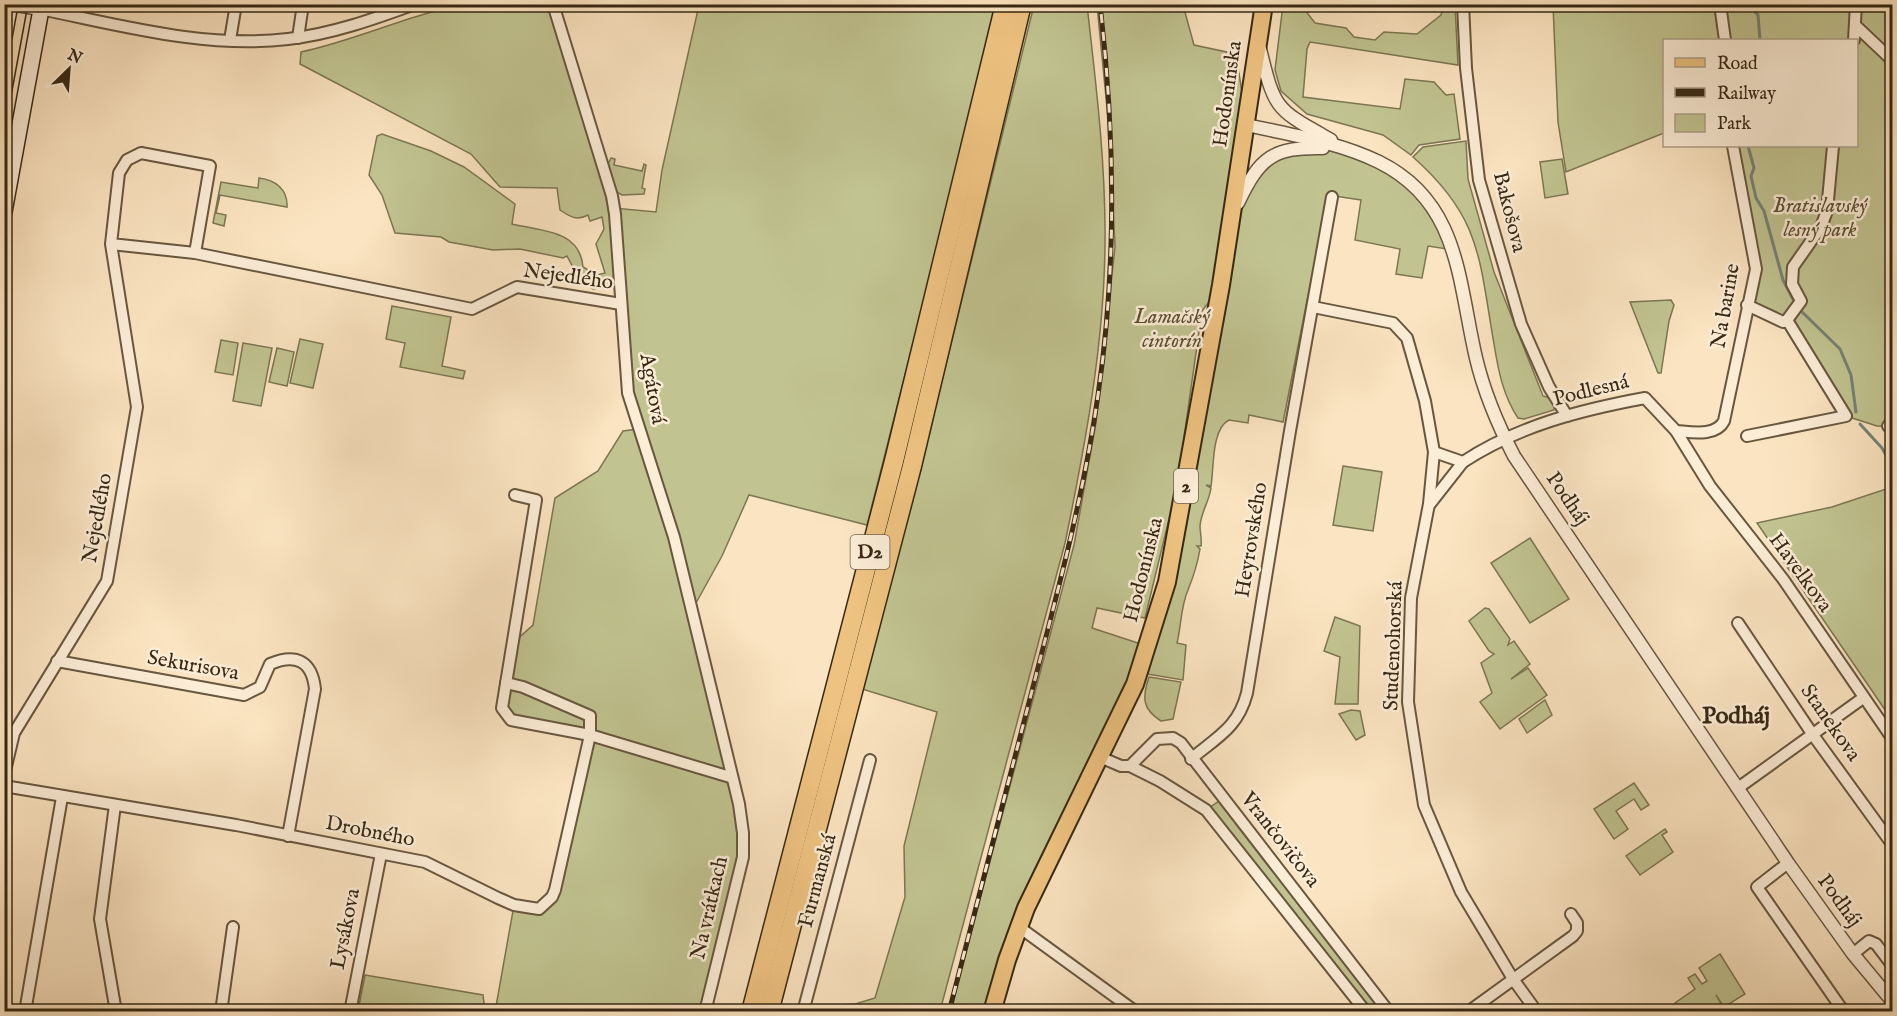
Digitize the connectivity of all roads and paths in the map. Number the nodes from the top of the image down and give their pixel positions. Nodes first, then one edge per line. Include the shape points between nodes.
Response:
1 (11, 4) edge
2 (236, 4) edge
3 (303, 4) edge
4 (416, 4) edge
5 (553, 4) edge
6 (1005, 4) edge
7 (1022, 4) edge
8 (1264, 4) edge
9 (1463, 4) edge
10 (1720, 4) edge
11 (1856, 4) edge
12 (41, 7) edge
13 (1856, 26) junction
14 (4, 37) edge
15 (298, 38) junction
16 (1725, 39) edge
17 (1854, 39) edge
18 (230, 40) junction
19 (1259, 43) junction
20 (1003, 55) junction
21 (1893, 60) edge
22 (994, 93) junction
23 (1247, 125) junction
24 (1733, 147) edge
25 (1833, 147) edge
26 (1345, 148) junction
27 (1332, 198) dead end
28 (4, 212) edge
29 (1233, 213) junction
30 (111, 244) junction
31 (195, 253) junction
32 (621, 304) junction
33 (1747, 306) junction
34 (1313, 307) junction
35 (1790, 316) junction
36 (1567, 416) junction
37 (1676, 431) junction
38 (1746, 436) dead end
39 (1504, 437) junction
40 (1434, 452) junction
41 (1463, 462) junction
42 (515, 495) dead end
43 (1430, 504) junction
44 (1738, 623) dead end
45 (57, 662) junction
46 (506, 683) junction
47 (1863, 698) junction
48 (590, 735) junction
49 (1813, 735) junction
50 (1893, 738) edge
51 (1100, 757) junction
52 (1191, 759) junction
53 (870, 760) dead end
54 (1130, 766) junction
55 (4, 775) edge
56 (730, 777) junction
57 (4, 786) edge
58 (1738, 788) junction
59 (62, 797) junction
60 (115, 805) junction
61 (288, 836) junction
62 (1893, 844) edge
63 (381, 854) junction
64 (1788, 863) junction
65 (1571, 914) dead end
66 (233, 927) dead end
67 (1019, 927) junction
68 (1853, 954) junction
69 (1892, 964) edge
70 (1513, 979) junction
71 (1893, 1001) edge
72 (25, 1011) edge
73 (116, 1011) edge
74 (221, 1011) edge
75 (350, 1011) edge
76 (705, 1011) edge
77 (751, 1011) edge
78 (769, 1011) edge
79 (803, 1011) edge
80 (992, 1011) edge
81 (1136, 1011) edge
82 (1366, 1011) edge
83 (1389, 1011) edge
84 (1468, 1011) edge
85 (1537, 1011) edge
86 (1844, 1011) edge

1 - 12 street
1 - 14 main road
2 - 18 street
3 - 15 street
4 - 15 street via 332,32
5 - 32 street, Agátová via 612,196
6 - 20 highway, D2
7 - 20 highway, D2
8 - 19 main road, Hodonínska / 2
9 - 36 street, Bakošova via 1479,180 1521,324 1549,387
10 - 16 street
11 - 13 street
12 - 18 street via 201,39
12 - 28 main road
13 - 17 street
13 - 21 street
15 - 18 street
19 - 23 main road, Hodonínska / 2
19 - 26 street via 1276,102 1290,116
20 - 22 highway, D2
22 - 77 highway, D2
22 - 78 highway, D2 via 912,466
23 - 26 street, Podháj
23 - 29 main road, Hodonínska / 2
24 - 33 street, Na barine via 1756,268
25 - 35 street via 1827,211 1821,227 1793,267 1792,284 1801,302
26 - 29 street via 1292,148 1274,154 1253,174
26 - 39 street, Podháj via 1402,176 1440,218 1458,267 1477,360
27 - 34 street, Heyrovského
29 - 51 main road, Hodonínska / 2 via 1167,582 1135,684
30 - 31 street, Nejedlého
30 - 31 street, Nejedlého via 120,173 127,160 141,153 210,166
30 - 45 street, Nejedlého via 137,407 108,581
31 - 32 street, Nejedlého via 472,309 518,287
32 - 56 street, Agátová via 628,393 674,537
33 - 35 street via 1783,322
33 - 37 street, Na barine via 1721,426 1708,432
34 - 40 street, Studenohorská via 1393,323 1407,338
34 - 52 street, Heyrovského via 1243,709 1228,731
35 - 38 street via 1846,416
36 - 37 street, Podlesná via 1645,398
36 - 39 street, Podlesná
37 - 47 street, Havelkova via 1710,486 1784,579
39 - 41 street, Studenohorská
39 - 58 street, Podháj
40 - 41 street
40 - 43 street, Studenohorská
41 - 43 street, Studenohorská
42 - 46 street via 536,500
43 - 70 street, Studenohorská via 1411,598 1408,702 1424,805 1461,892
44 - 49 street, Stanekova
45 - 55 street, Nejedlého via 14,733
45 - 61 street, Sekurisova via 244,695 260,687 270,664 280,660 304,663 313,671 315,689
46 - 48 street via 590,716
46 - 48 street via 502,708 511,720
47 - 49 street
47 - 50 street, Havelkova
48 - 56 street
48 - 63 street, Drobného via 555,890 539,909 506,902 425,862
49 - 58 street
49 - 62 street, Stanekova
51 - 54 street, Vrančovičova
51 - 67 main road, Hodonínska / 2
52 - 54 street, Vrančovičova via 1181,743 1166,737 1157,739
52 - 83 street, Vrančovičova
53 - 79 street, Furmanská
54 - 82 street, Vrančovičova via 1206,810
56 - 76 street, Na vrátkach via 739,804 743,857
57 - 59 street, Drobného
58 - 64 street, Podháj
59 - 60 street, Drobného
59 - 72 street
60 - 61 street, Drobného
60 - 73 street via 100,918
61 - 63 street, Drobného
63 - 75 street, Lysákova
64 - 68 street, Podháj
64 - 86 street via 1757,887
65 - 70 street via 1577,923 1574,936
66 - 74 street
67 - 80 main road, Hodonínska / 2
67 - 81 street
68 - 69 street, Podháj via 1869,941
68 - 71 street, Podháj
70 - 84 street
70 - 85 street, Studenohorská

